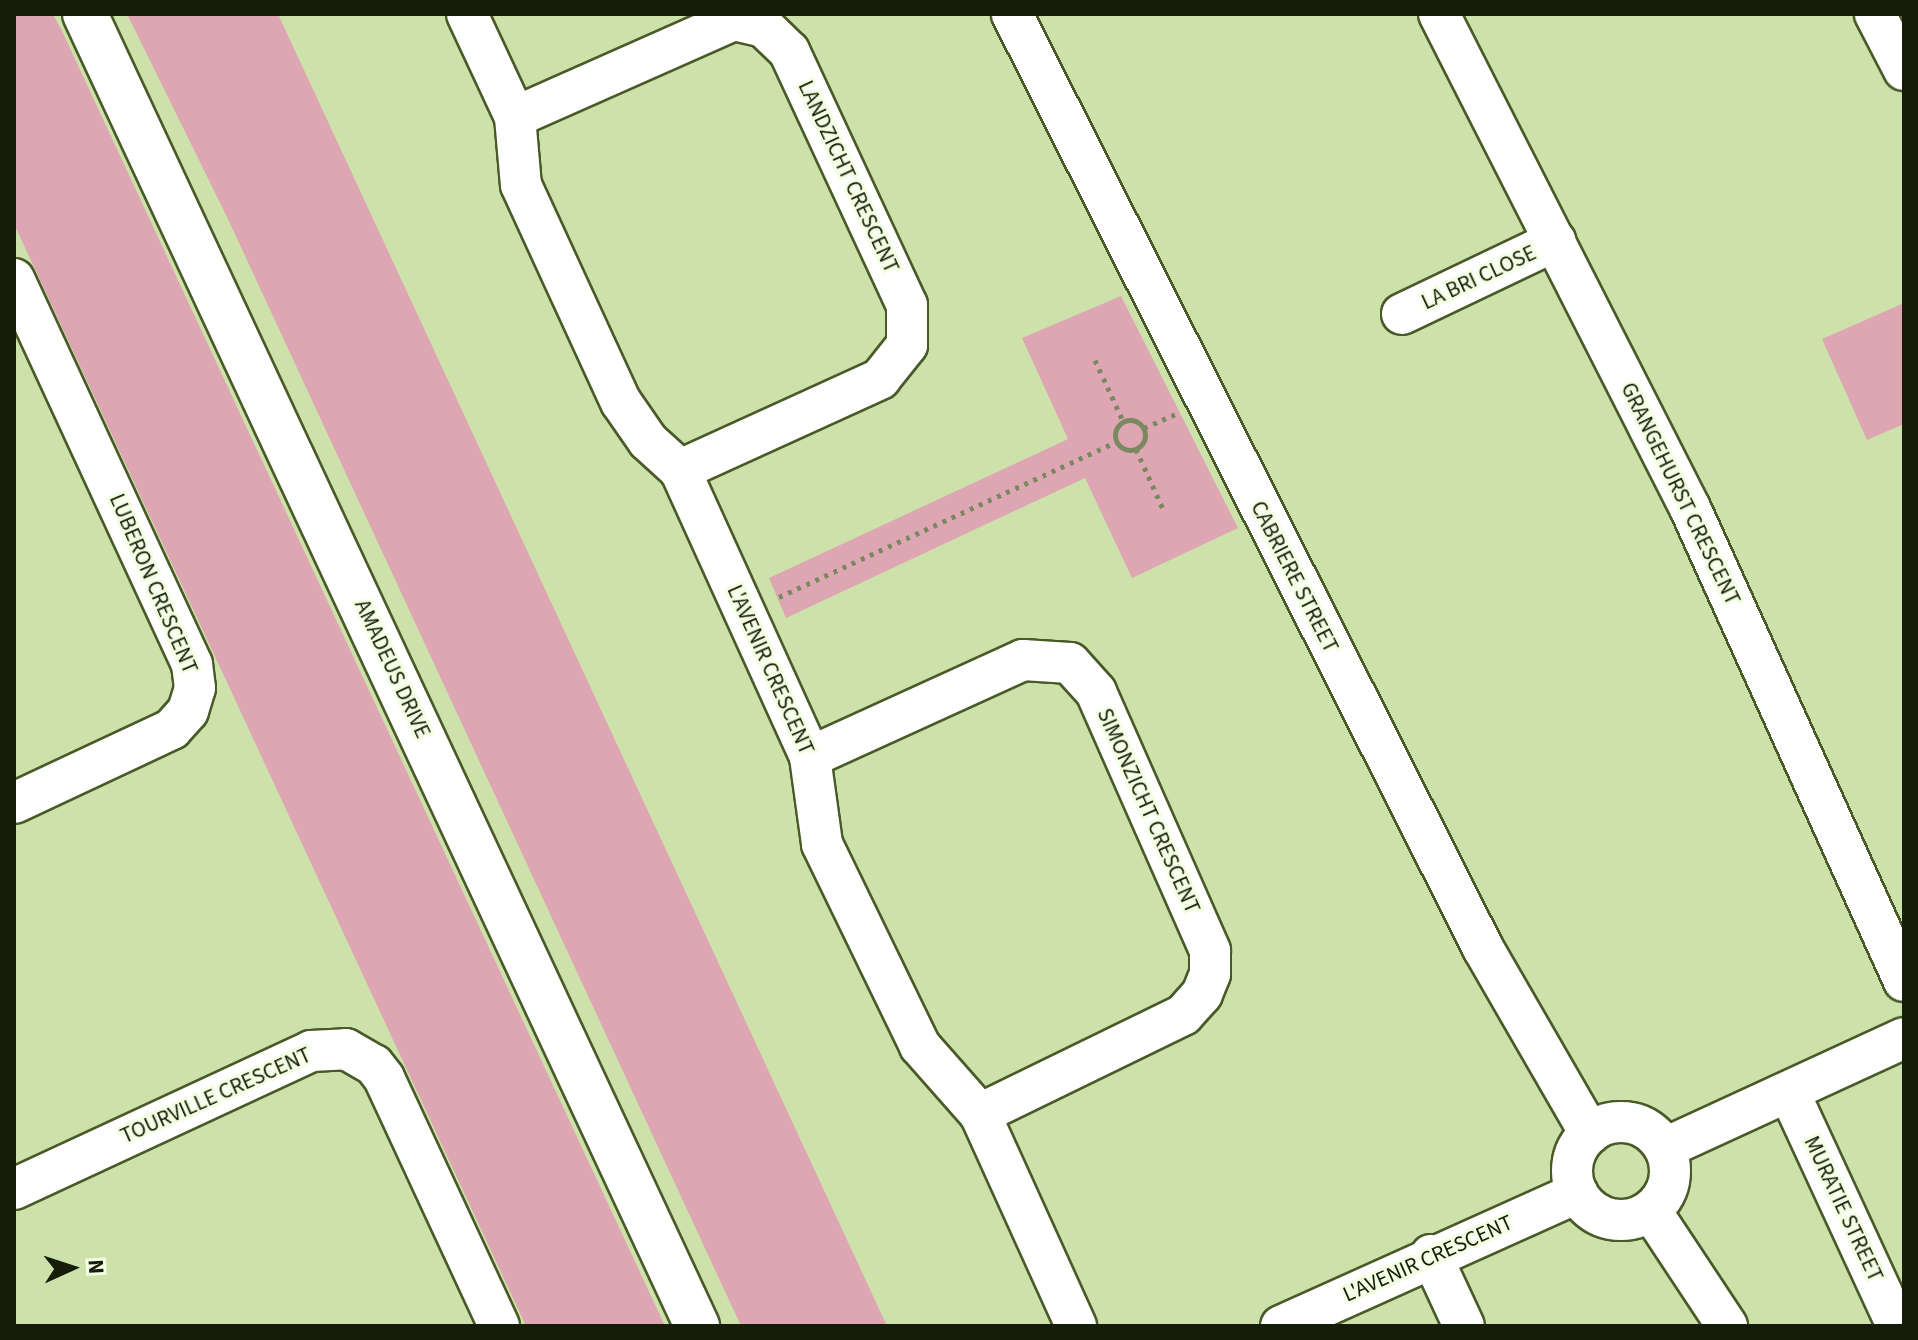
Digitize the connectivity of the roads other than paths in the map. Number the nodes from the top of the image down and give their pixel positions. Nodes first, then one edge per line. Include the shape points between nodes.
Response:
1 (85, 14) edge
2 (467, 14) edge
3 (1012, 14) edge
4 (1439, 14) edge
5 (1875, 14) edge
6 (1904, 70) edge
7 (515, 117) junction
8 (1555, 241) junction
9 (14, 279) edge
10 (1402, 314) dead end
11 (680, 470) junction
12 (810, 757) junction
13 (14, 803) edge
14 (1904, 981) edge
15 (1904, 1038) edge
16 (1789, 1092) junction
17 (980, 1114) junction
18 (1590, 1133) junction
19 (1665, 1148) junction
20 (14, 1189) edge
21 (1577, 1193) junction
22 (1651, 1211) junction
23 (1431, 1255) junction
24 (499, 1326) edge
25 (697, 1326) edge
26 (1076, 1326) edge
27 (1281, 1326) edge
28 (1464, 1326) edge
29 (1727, 1326) edge
30 (1897, 1326) edge

1 - 25 street, AMADEUS DRIVE
2 - 7 street, L'AVENIR CRESCENT
3 - 18 street, CABRIERE STREET via 1483,948
4 - 8 street, GRANGEHURST CRESCENT
5 - 6 street
7 - 11 street, L'AVENIR CRESCENT via 521,185 621,402 648,441
7 - 11 street, LANDZICHT CRESCENT via 734,20 764,27 789,51 907,305 907,345 880,379
8 - 10 street, LA BRI CLOSE
8 - 14 street, GRANGEHURST CRESCENT via 1690,508
9 - 13 street, LUBERON CRESCENT via 195,675 188,711 172,729
11 - 12 street, L'AVENIR CRESCENT
12 - 17 street, L'AVENIR CRESCENT via 822,844 920,1046
12 - 17 street, SIMONZICHT CRESCENT via 1023,660 1070,663 1096,692 1210,951 1210,974 1197,1001 1174,1021
15 - 16 street
16 - 19 street
16 - 30 street, MURATIE STREET
17 - 26 street, L'AVENIR CRESCENT
18 - 19 street via 1631,1122 1657,1136
18 - 21 street via 1575,1154
19 - 22 street via 1671,1175
20 - 24 street, TOURVILLE CRESCENT via 311,1051 346,1049 374,1065 384,1078
21 - 22 street via 1604,1218 1628,1221
21 - 23 street, L'AVENIR CRESCENT
22 - 29 street
23 - 27 street, L'AVENIR CRESCENT
23 - 28 street

